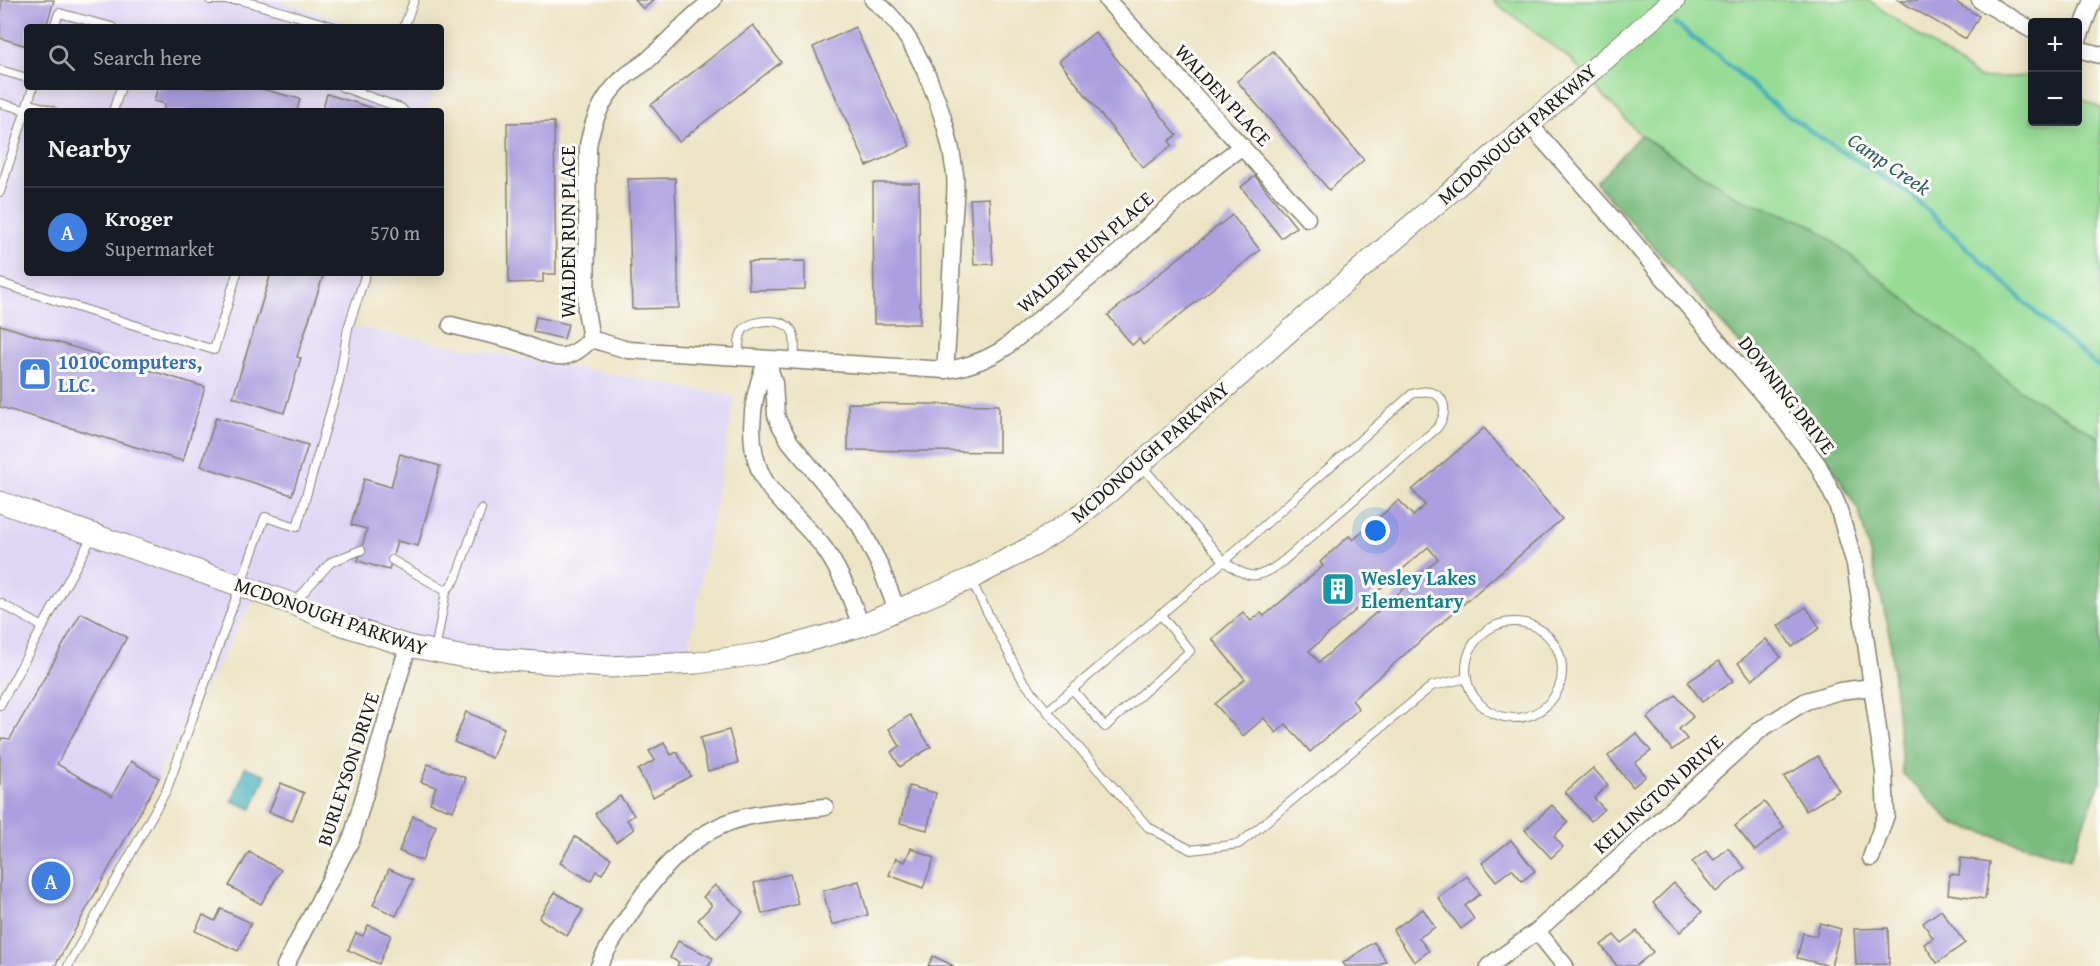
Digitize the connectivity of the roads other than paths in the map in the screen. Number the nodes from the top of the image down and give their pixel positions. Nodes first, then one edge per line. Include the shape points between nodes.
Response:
1 (210, 0) edge
2 (236, 0) edge
3 (241, 0) edge
4 (414, 0) edge
5 (713, 0) edge
6 (873, 0) edge
7 (1107, 0) edge
8 (1674, 0) edge
9 (1980, 0) edge
10 (2093, 0) edge
11 (2003, 5) edge
12 (55, 24) edge
13 (101, 24) edge
14 (325, 24) edge
15 (405, 24) edge
16 (2028, 27) edge
17 (2082, 29) edge
18 (2082, 49) edge
19 (2100, 56) edge
20 (0, 70) edge
21 (24, 77) edge
22 (32, 90) edge
23 (120, 90) edge
24 (350, 90) edge
25 (0, 103) edge
26 (26, 106) junction
27 (37, 108) edge
28 (114, 108) edge
29 (401, 108) edge
30 (24, 113) edge
31 (1530, 125) junction
32 (1242, 146) junction
33 (0, 192) edge
34 (1307, 218) dead end
35 (236, 276) edge
36 (365, 276) edge
37 (0, 283) edge
38 (451, 326) dead end
39 (591, 339) junction
40 (739, 358) junction
41 (767, 360) junction
42 (795, 361) junction
43 (945, 370) junction
44 (776, 412) junction
45 (754, 413) junction
46 (1141, 465) junction
47 (0, 501) edge
48 (481, 509) dead end
49 (93, 535) junction
50 (361, 550) dead end
51 (392, 560) dead end
52 (1224, 561) junction
53 (970, 579) junction
54 (241, 586) junction
55 (446, 591) junction
56 (0, 603) edge
57 (292, 604) junction
58 (897, 610) junction
59 (1160, 614) junction
60 (861, 626) junction
61 (43, 627) junction
62 (408, 646) junction
63 (435, 651) junction
64 (1467, 678) junction
65 (1872, 687) junction
66 (1073, 690) junction
67 (0, 705) edge
68 (1047, 711) junction
69 (825, 807) dead end
70 (1871, 858) dead end
71 (1537, 931) junction
72 (68, 966) edge
73 (285, 966) edge
74 (599, 966) edge
75 (1489, 966) edge
76 (1565, 966) edge

1 - 2 lane
3 - 14 lane
4 - 15 lane
5 - 39 street, WALDEN RUN PLACE via 616,85 593,123 588,146 586,310
6 - 43 street via 899,25 920,63 939,108 951,155 955,176
7 - 32 street, WALDEN PLACE
8 - 31 street, MCDONOUGH PARKWAY
9 - 11 street
10 - 17 street
11 - 16 street
12 - 13 lane via 59,13
18 - 19 street
20 - 21 lane
22 - 26 lane
23 - 28 lane
24 - 29 lane
25 - 26 lane
26 - 27 lane
30 - 33 lane
31 - 46 street, MCDONOUGH PARKWAY via 1329,296
31 - 65 street, DOWNING DRIVE via 1775,409 1818,465 1837,504 1855,564
32 - 34 street, WALDEN PLACE
32 - 43 street, WALDEN RUN PLACE via 1006,347 977,363
35 - 37 lane via 214,350
36 - 54 lane via 297,527 266,517
38 - 39 street via 518,342 554,356 578,351
39 - 40 street, WALDEN RUN PLACE via 628,350
40 - 41 street, WALDEN RUN PLACE
40 - 42 lane via 744,330 768,321 787,325 794,333
41 - 42 street, WALDEN RUN PLACE
41 - 44 street
41 - 45 street via 758,381
42 - 43 street, WALDEN RUN PLACE
44 - 45 street
44 - 58 street via 790,442 865,535
45 - 60 street via 753,448 763,477 838,568
46 - 52 lane
46 - 53 street, MCDONOUGH PARKWAY via 1076,518
47 - 49 street, MCDONOUGH PARKWAY
48 - 55 lane via 455,580
49 - 54 street, MCDONOUGH PARKWAY
49 - 61 lane
50 - 57 lane via 331,562
51 - 55 lane
52 - 52 lane via 1250,576 1272,570 1437,428 1445,411 1436,393 1413,394
52 - 59 lane
53 - 58 street, MCDONOUGH PARKWAY
53 - 68 lane via 1022,679
54 - 57 street, MCDONOUGH PARKWAY
54 - 72 lane via 167,789
55 - 63 lane
56 - 61 lane
57 - 62 street, MCDONOUGH PARKWAY
58 - 60 street, MCDONOUGH PARKWAY
59 - 66 lane
59 - 66 lane via 1190,651 1105,726
60 - 63 street, MCDONOUGH PARKWAY via 764,653 697,663 609,667 493,660
61 - 67 lane
62 - 63 street, MCDONOUGH PARKWAY
62 - 73 street, BURLEYSON DRIVE via 352,838
64 - 64 lane via 1475,698 1486,709 1500,717 1516,719 1546,707 1562,679 1562,663 1557,647 1534,626 1503,623 1477,640 1469,653
64 - 68 lane via 1432,686 1239,844 1191,850 1148,827
65 - 70 street, DOWNING DRIVE via 1886,815
65 - 71 street, KELLINGTON DRIVE via 1806,701 1761,729
66 - 68 lane
69 - 74 street via 754,815 698,837 670,860 647,888
71 - 75 street, KELLINGTON DRIVE
71 - 76 street

